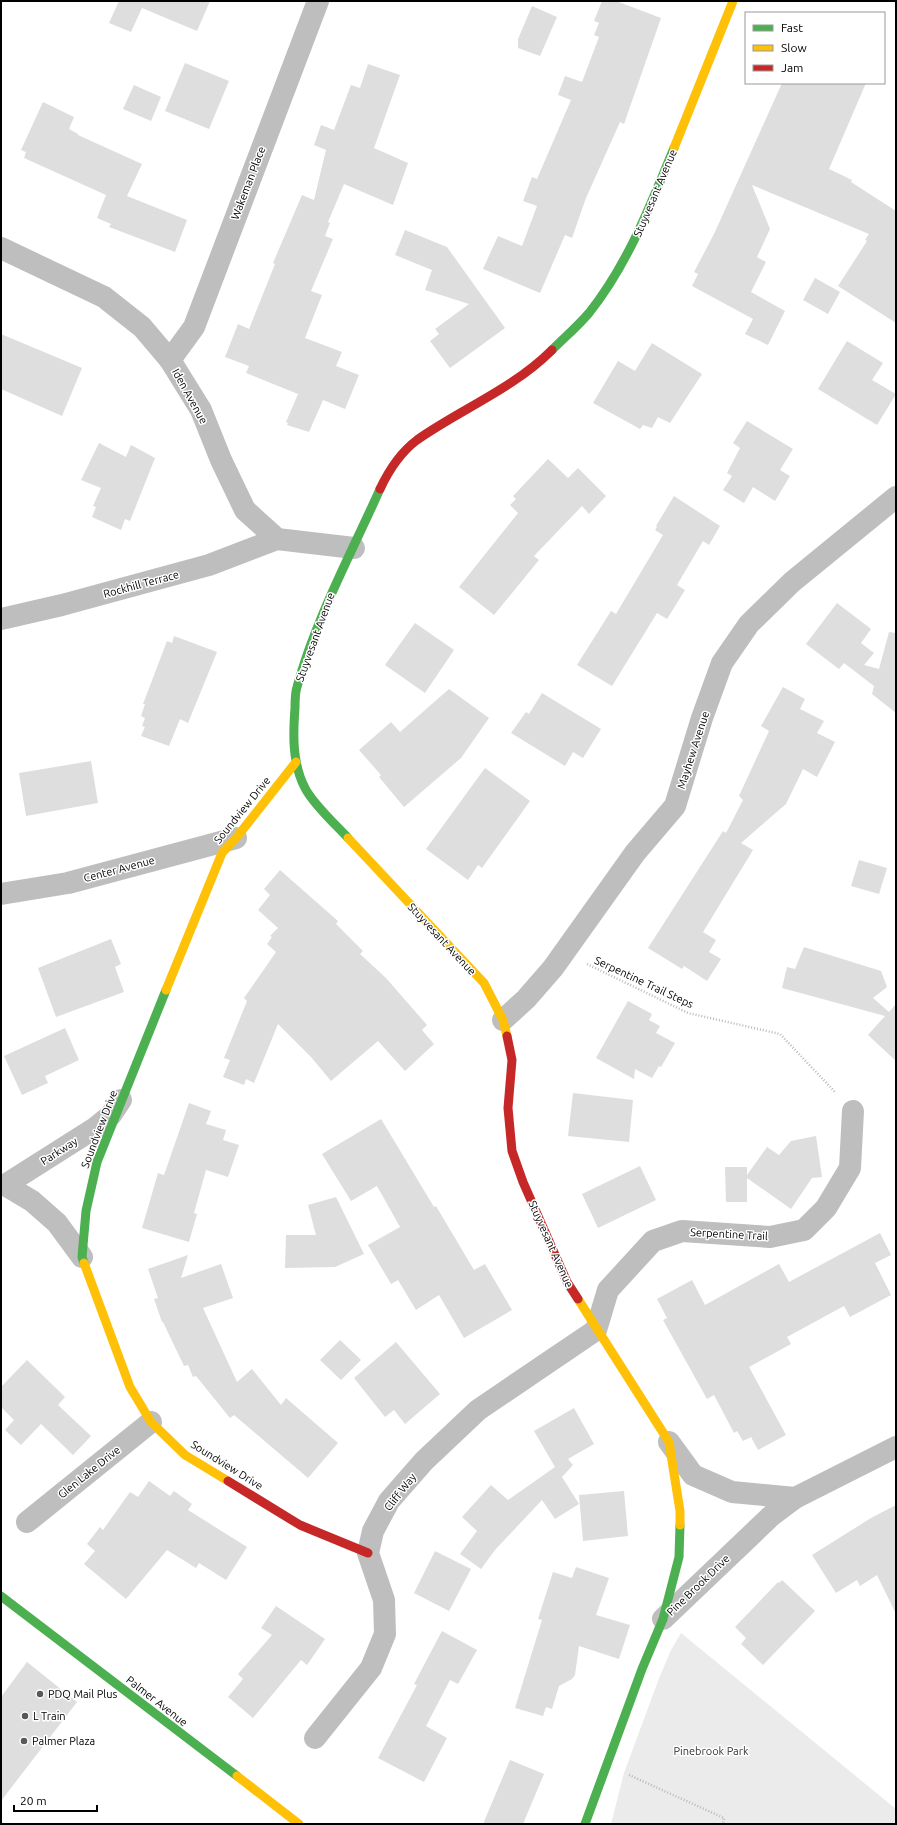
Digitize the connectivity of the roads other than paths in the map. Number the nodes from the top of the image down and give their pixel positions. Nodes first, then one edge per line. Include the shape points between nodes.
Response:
1 (318, 1) edge
2 (732, 1) edge
3 (1, 248) edge
4 (170, 360) junction
5 (896, 497) edge
6 (277, 538) junction
7 (354, 548) junction
8 (1, 619) edge
9 (296, 762) junction
10 (236, 838) junction
11 (1, 894) edge
12 (503, 1020) junction
13 (127, 1092) junction
14 (853, 1111) road end
15 (3, 1185) edge
16 (82, 1257) junction
17 (596, 1330) junction
18 (151, 1422) junction
19 (669, 1442) junction
20 (896, 1447) edge
21 (795, 1498) junction
22 (27, 1522) dead end
23 (368, 1553) junction
24 (1, 1596) edge
25 (663, 1620) junction
26 (315, 1738) dead end
27 (299, 1824) edge
28 (585, 1824) edge

1 - 4 street, Wakeman Place via 194,327
2 - 7 street, Stuyvesant Avenue via 642,227 614,278 588,314 548,354 502,389 416,442 399,458 383,483
3 - 4 street, Iden Avenue via 104,297 142,327
4 - 6 street, Iden Avenue via 201,410 245,510
5 - 12 street, Mayhew Avenue via 792,582 749,624 722,663 675,806 635,853 564,953 526,999
6 - 7 street
6 - 8 street, Rockhill Terrace via 209,566
7 - 9 street, Stuyvesant Avenue via 331,592 296,688 293,733
9 - 10 street, Soundview Drive
9 - 12 street, Stuyvesant Avenue via 304,788 326,815 484,983
10 - 11 street, Center Avenue via 68,883
10 - 13 street, Soundview Drive via 222,853
12 - 17 street, Stuyvesant Avenue via 512,1060 508,1108 512,1151 567,1282
13 - 15 street, Parkway via 111,1115 95,1128
13 - 16 street, Soundview Drive via 97,1162 86,1211
14 - 17 street, Serpentine Trail via 850,1168 826,1208 804,1230 770,1237 682,1231 653,1241 608,1290
15 - 16 street via 32,1202 57,1223
16 - 18 street, Soundview Drive via 130,1387
17 - 19 street, Stuyvesant Avenue
17 - 23 street, Cliff Way via 478,1410 424,1461 389,1501 373,1531
18 - 22 street, Glen Lake Drive
18 - 23 street, Soundview Drive via 185,1455 300,1525
19 - 21 street, Stuyvesant Avenue via 693,1475 732,1492
19 - 25 street, Stuyvesant Avenue via 680,1511 679,1557
20 - 21 street, Pine Brook Drive
21 - 25 street, Pine Brook Drive via 771,1516
23 - 26 street via 384,1600 385,1634 371,1668
24 - 27 street, Palmer Avenue
25 - 28 street, Pine Brook Drive via 642,1669

